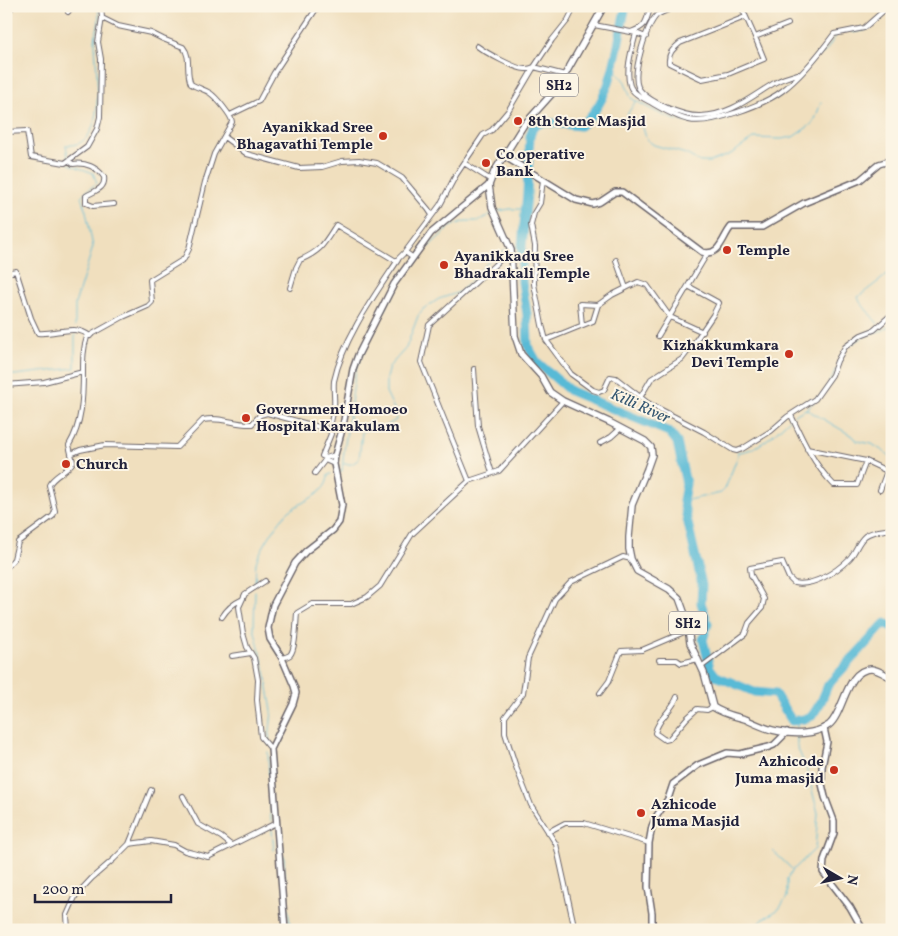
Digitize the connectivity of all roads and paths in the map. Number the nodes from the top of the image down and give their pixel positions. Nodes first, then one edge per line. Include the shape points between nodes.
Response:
1 (12, 6) edge
2 (72, 6) edge
3 (101, 6) edge
4 (318, 6) edge
5 (575, 6) edge
6 (604, 6) edge
7 (651, 6) edge
8 (678, 6) edge
9 (741, 6) edge
10 (889, 6) edge
11 (6, 12) edge
12 (68, 12) dead end
13 (745, 17) junction
14 (102, 18) junction
15 (594, 24) junction
16 (788, 24) dead end
17 (629, 32) junction
18 (636, 33) junction
19 (646, 37) junction
20 (756, 37) junction
21 (477, 46) dead end
22 (534, 67) junction
23 (800, 73) junction
24 (564, 75) junction
25 (230, 115) junction
26 (6, 132) edge
27 (224, 137) junction
28 (504, 156) junction
29 (69, 160) junction
30 (892, 160) edge
31 (464, 163) junction
32 (543, 180) junction
33 (490, 182) junction
34 (114, 204) dead end
35 (432, 215) junction
36 (511, 250) junction
37 (405, 252) junction
38 (707, 254) junction
39 (412, 257) junction
40 (398, 260) junction
41 (616, 260) dead end
42 (6, 273) edge
43 (688, 286) junction
44 (290, 288) dead end
45 (626, 288) junction
46 (598, 306) junction
47 (892, 314) edge
48 (670, 317) junction
49 (582, 325) junction
50 (703, 332) junction
51 (90, 336) junction
52 (658, 336) dead end
53 (546, 340) junction
54 (474, 369) dead end
55 (83, 372) junction
56 (6, 385) edge
57 (641, 396) junction
58 (563, 401) junction
59 (791, 415) junction
60 (621, 428) junction
61 (330, 430) junction
62 (600, 443) dead end
63 (807, 450) junction
64 (71, 454) junction
65 (334, 455) junction
66 (866, 461) junction
67 (334, 464) junction
68 (315, 473) dead end
69 (492, 473) junction
70 (469, 481) junction
71 (880, 490) dead end
72 (892, 529) edge
73 (631, 559) junction
74 (6, 568) edge
75 (265, 581) dead end
76 (241, 600) junction
77 (222, 617) dead end
78 (689, 630) junction
79 (251, 653) junction
80 (232, 656) dead end
81 (282, 658) junction
82 (698, 659) junction
83 (659, 660) dead end
84 (703, 666) junction
85 (892, 678) edge
86 (600, 693) dead end
87 (678, 697) dead end
88 (713, 707) junction
89 (824, 728) junction
90 (787, 732) junction
91 (271, 749) junction
92 (150, 790) dead end
93 (182, 796) dead end
94 (276, 823) junction
95 (548, 832) junction
96 (649, 843) junction
97 (129, 844) junction
98 (231, 845) junction
99 (68, 930) edge
100 (285, 930) edge
101 (574, 930) edge
102 (652, 930) edge
103 (863, 930) edge

1 - 11 main road
2 - 12 street
3 - 14 street
4 - 25 street via 274,73 260,101
5 - 22 street
6 - 15 main road, SH2
7 - 17 street via 643,26
8 - 19 street via 659,14
9 - 13 street
10 - 23 street via 864,28 834,34
13 - 20 street
13 - 20 street via 680,43 671,51 669,63 702,79 728,74 764,59
14 - 25 street via 118,26 151,32 183,47 188,57 191,84 212,94
14 - 29 street via 98,42 102,88 100,117 87,147
15 - 17 street
15 - 24 main road, SH2
16 - 20 street
17 - 18 street
18 - 19 street
18 - 23 street via 628,71 632,91 663,110 689,120 722,117 768,99
19 - 23 street via 637,67 639,89 663,106 686,115 703,116 728,110 778,81
21 - 22 street via 519,68
22 - 24 street
22 - 31 street via 508,111 492,130 483,135
24 - 28 main road, SH2 via 558,87 523,126
25 - 27 street via 232,122
26 - 29 street via 27,130 31,157 64,163
27 - 35 street via 247,154 298,168 322,167 342,161 377,163 402,178
27 - 51 street via 206,176 184,259 150,280 152,302 148,306
28 - 32 main road
28 - 33 main road, SH2
29 - 34 street via 72,164 80,163 96,169 104,177 101,187 86,196 86,204
30 - 38 main road via 879,164 860,180 804,203 762,227 732,227 717,250
31 - 33 street
31 - 35 street
32 - 38 main road via 588,204 622,192
32 - 53 street via 540,203 531,224 535,246 534,284
33 - 36 main road via 492,207
33 - 39 main road via 431,233
35 - 37 street
36 - 58 main road via 515,336 521,354 541,376 550,392
36 - 70 street via 429,325 420,362
37 - 39 street
37 - 40 street
38 - 43 street
39 - 65 main road via 394,284 358,355
40 - 44 street via 336,225 323,246 300,260
40 - 61 street via 341,358 334,383
41 - 45 street
42 - 51 street via 16,271 38,333 74,330
43 - 48 street
43 - 50 street via 719,303
45 - 46 street
45 - 48 street via 638,282 647,285
46 - 49 street via 593,321
46 - 49 street via 580,304
47 - 59 street via 873,331 846,346 817,396
48 - 50 street
48 - 52 street
49 - 53 street
50 - 57 street via 682,359 651,379
51 - 55 street via 83,350
53 - 57 street via 571,374 593,390 604,390 613,377
54 - 69 street via 478,426
55 - 56 street via 44,382
55 - 64 street via 77,429 69,445
57 - 59 street via 648,403 737,451
58 - 60 main road
58 - 69 street via 499,471
59 - 63 street
60 - 62 street
60 - 73 main road via 644,441 652,451 632,505
61 - 64 street via 267,413 260,415 252,424 243,425 216,419 203,420 178,447 105,445
61 - 65 street via 330,439 322,456
63 - 66 street
63 - 66 street via 834,485 857,485
64 - 74 street via 73,463 48,485 56,511 18,542 14,559
65 - 67 main road
66 - 71 street via 887,471
67 - 68 street via 325,460
67 - 81 main road via 342,505 339,522 295,563 269,619 270,639
69 - 70 street
70 - 81 street via 412,534 380,586 367,597 351,604 312,604 297,613 294,647 288,657
72 - 84 street via 870,534 858,543 850,558 832,574 809,583 794,583 782,562 750,568 764,599 762,608 748,623 745,634
73 - 78 main road, SH2 via 637,571 675,592 683,606
73 - 95 street via 623,558 571,582 555,599 528,658 523,693 505,717 505,732 516,767 531,806
75 - 76 street via 248,591
76 - 77 street
76 - 79 street via 240,618
78 - 82 main road, SH2 via 690,642
78 - 86 street via 642,650 621,651 610,681
79 - 80 street
79 - 91 street via 258,680 261,737
81 - 91 main road via 296,693
82 - 83 street via 681,663
82 - 84 main road, SH2
84 - 88 main road, SH2
85 - 89 main road via 871,669 863,672 848,688 834,719
87 - 88 street via 656,727 655,733 665,740 697,709
88 - 90 main road via 775,731
89 - 90 main road via 817,732
89 - 103 main road via 827,742 822,784 834,821 834,834 823,872
90 - 96 main road via 774,745 746,753 727,753 698,765 679,778 656,817
91 - 94 main road
92 - 97 street
93 - 98 street via 198,824 222,836
94 - 98 street
94 - 100 main road
95 - 96 street via 565,823 584,824
95 - 101 street via 556,844
96 - 102 main road via 648,887
97 - 98 street via 151,841 208,857
97 - 99 street via 76,895 67,915

